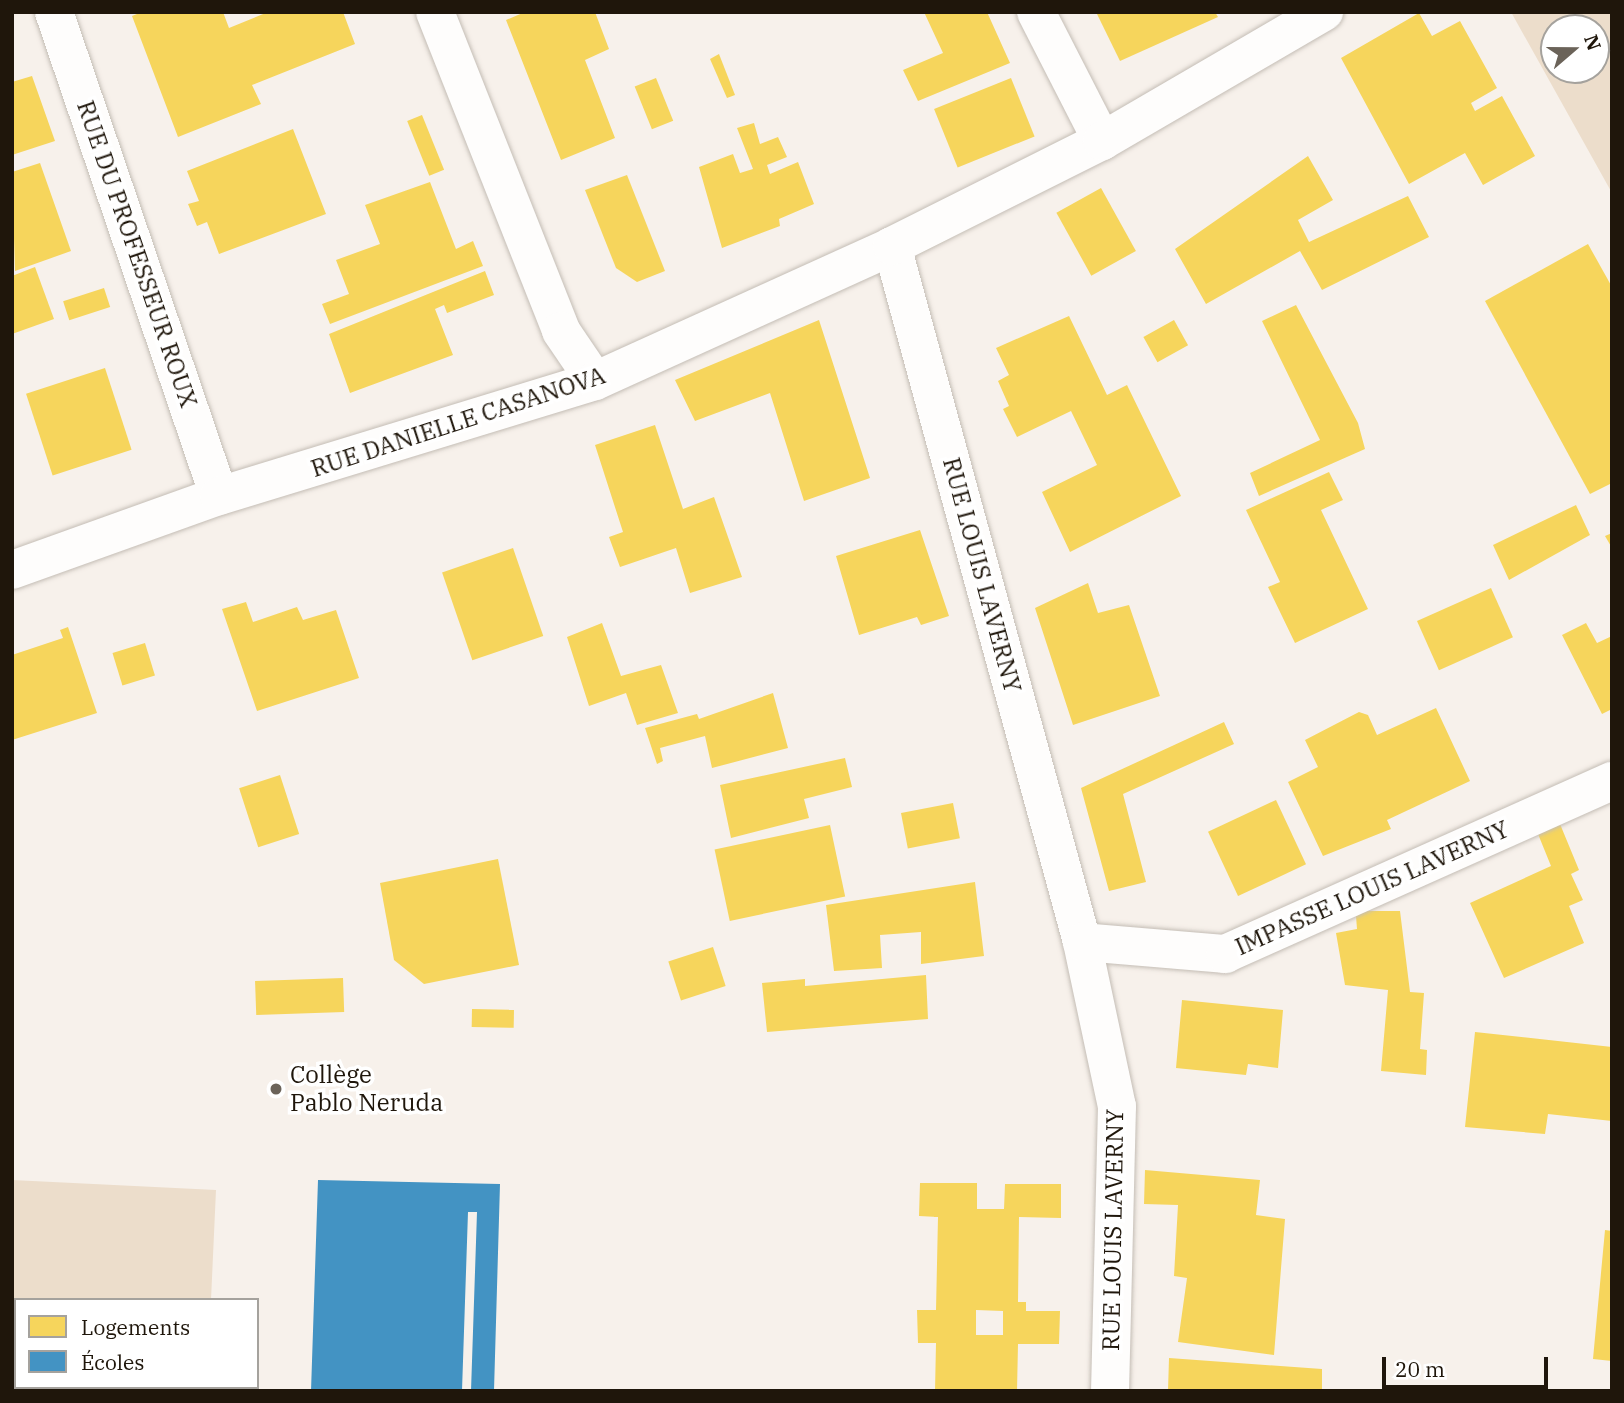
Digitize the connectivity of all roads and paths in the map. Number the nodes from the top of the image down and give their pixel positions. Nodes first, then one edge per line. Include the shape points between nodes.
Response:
1 (54, 12) edge
2 (435, 12) edge
3 (1036, 12) edge
4 (1324, 12) edge
5 (1102, 141) junction
6 (892, 246) junction
7 (595, 381) junction
8 (219, 496) junction
9 (12, 570) edge
10 (1612, 780) edge
11 (1082, 942) junction
12 (1110, 1391) edge

1 - 8 street, RUE DU PROFESSEUR ROUX
2 - 7 street via 561,331
3 - 5 street
4 - 5 street
5 - 6 street
6 - 7 street, RUE DANIELLE CASANOVA
6 - 11 street, RUE LOUIS LAVERNY
7 - 8 street, RUE DANIELLE CASANOVA
8 - 9 street, RUE DANIELLE CASANOVA
10 - 11 street, IMPASSE LOUIS LAVERNY via 1225,954
11 - 12 street, RUE LOUIS LAVERNY via 1117,1106

